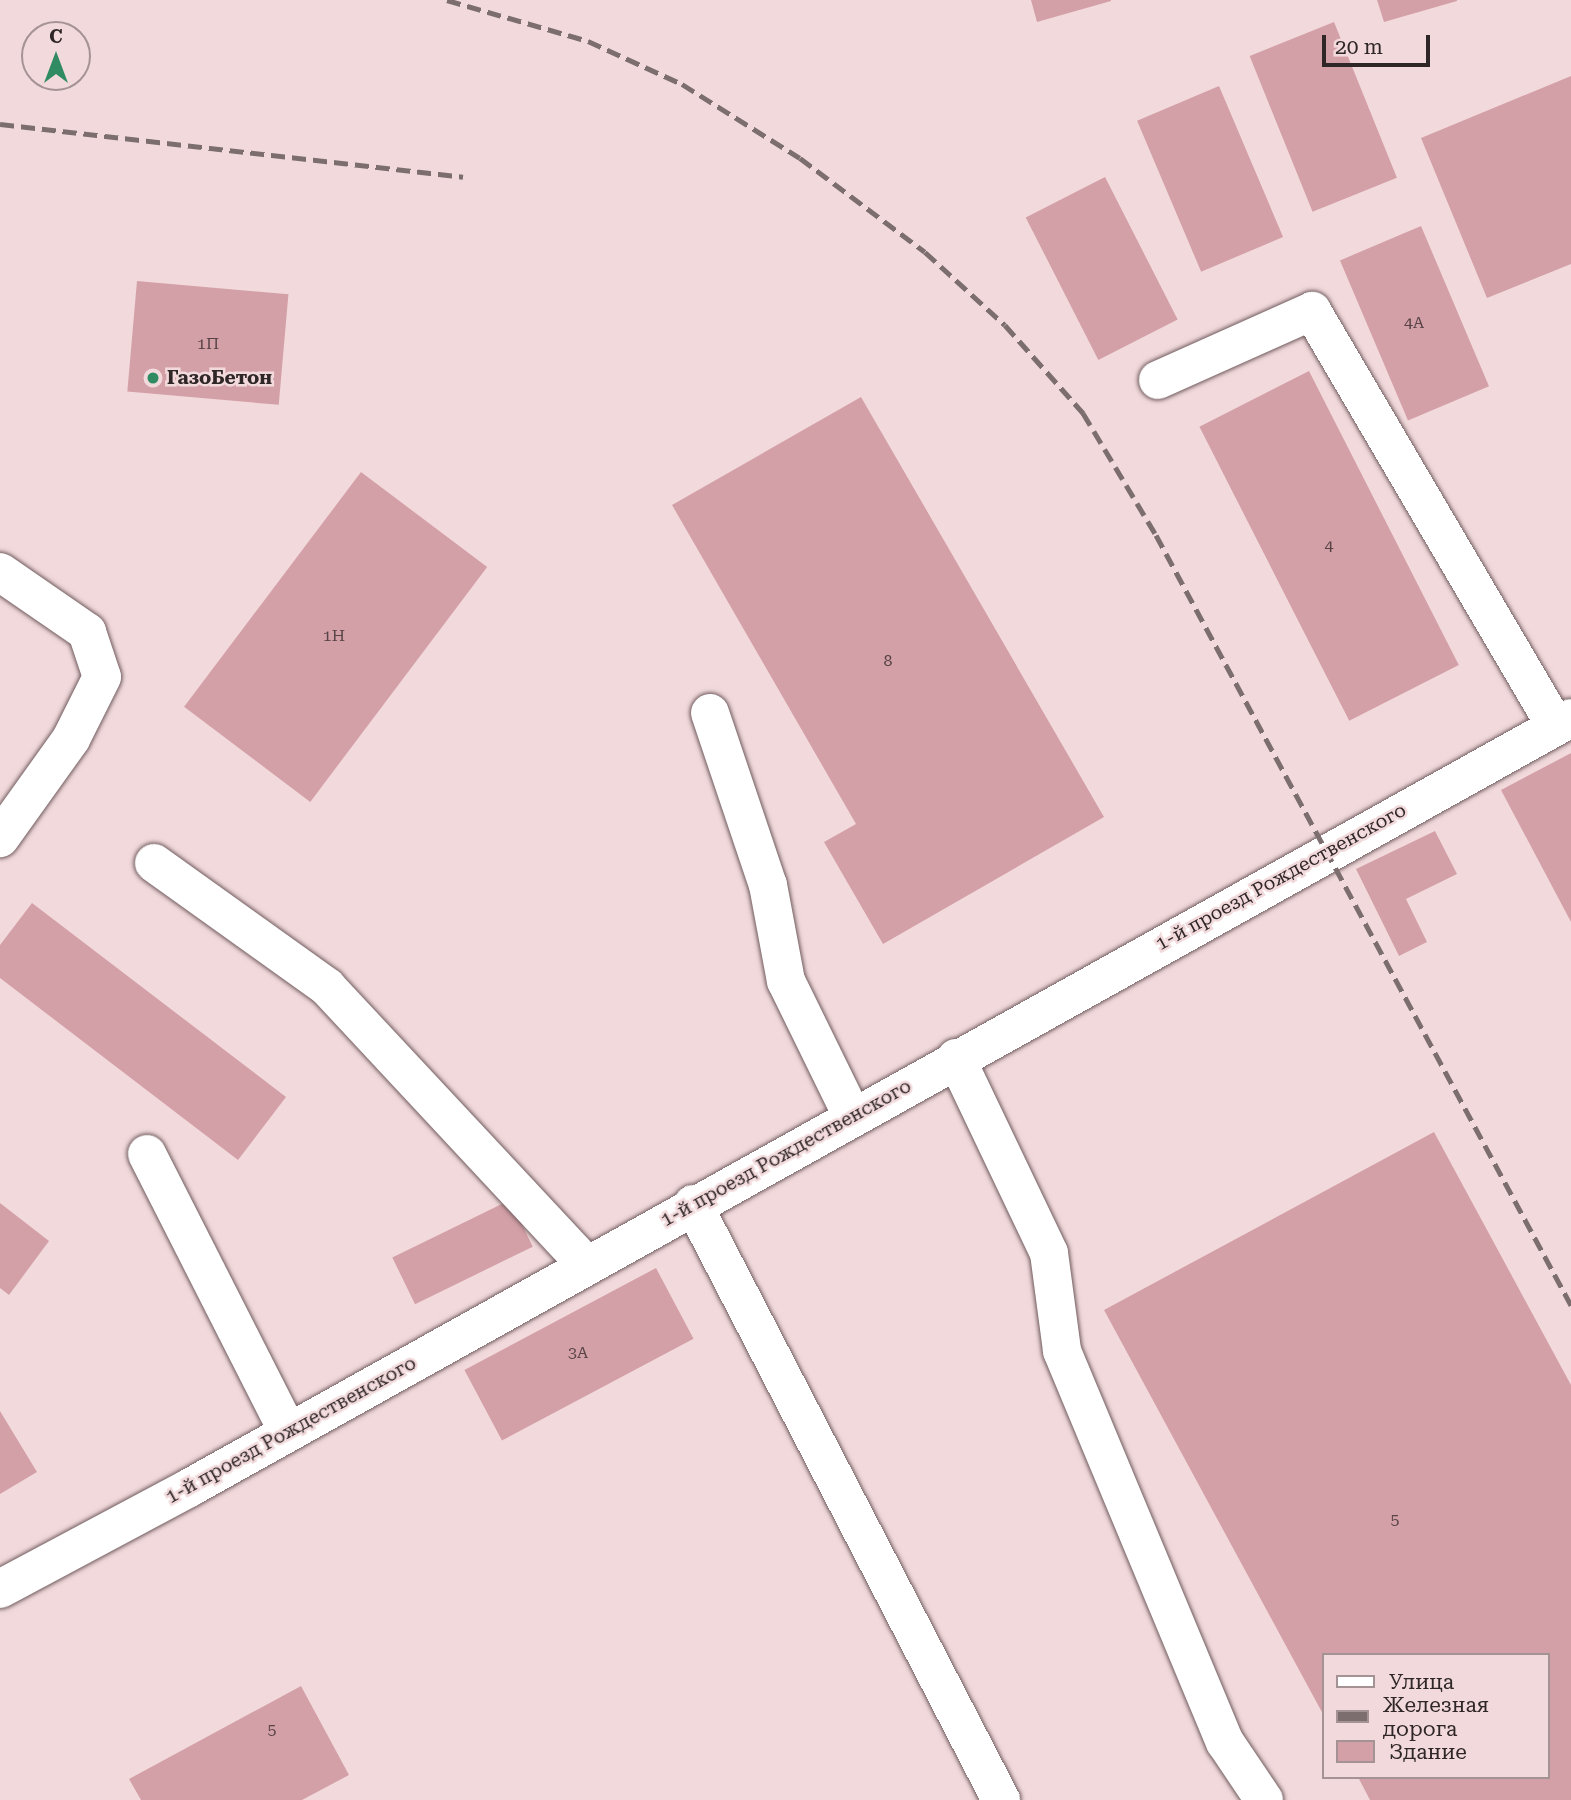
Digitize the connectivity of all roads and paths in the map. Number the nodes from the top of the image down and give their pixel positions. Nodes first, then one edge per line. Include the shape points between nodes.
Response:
1 (1158, 380) dead end
2 (0, 572) edge
3 (710, 713) dead end
4 (1563, 722) edge
5 (0, 838) edge
6 (154, 863) dead end
7 (956, 1058) junction
8 (852, 1116) junction
9 (148, 1154) dead end
10 (693, 1204) junction
11 (586, 1265) junction
12 (288, 1432) junction
13 (0, 1589) edge
14 (1001, 1800) edge
15 (1264, 1800) edge

1 - 4 street via 1312,312
2 - 5 street via 87,632 102,677 71,739
3 - 8 street via 768,885 786,981
4 - 7 street, 1-й проезд Рождественского
6 - 11 street via 327,987
7 - 8 street, 1-й проезд Рождественского
7 - 15 street via 1049,1253 1062,1351 1225,1742
8 - 10 street, 1-й проезд Рождественского
9 - 12 street
10 - 11 street, 1-й проезд Рождественского
10 - 14 street
11 - 12 street, 1-й проезд Рождественского
12 - 13 street, 1-й проезд Рождественского

